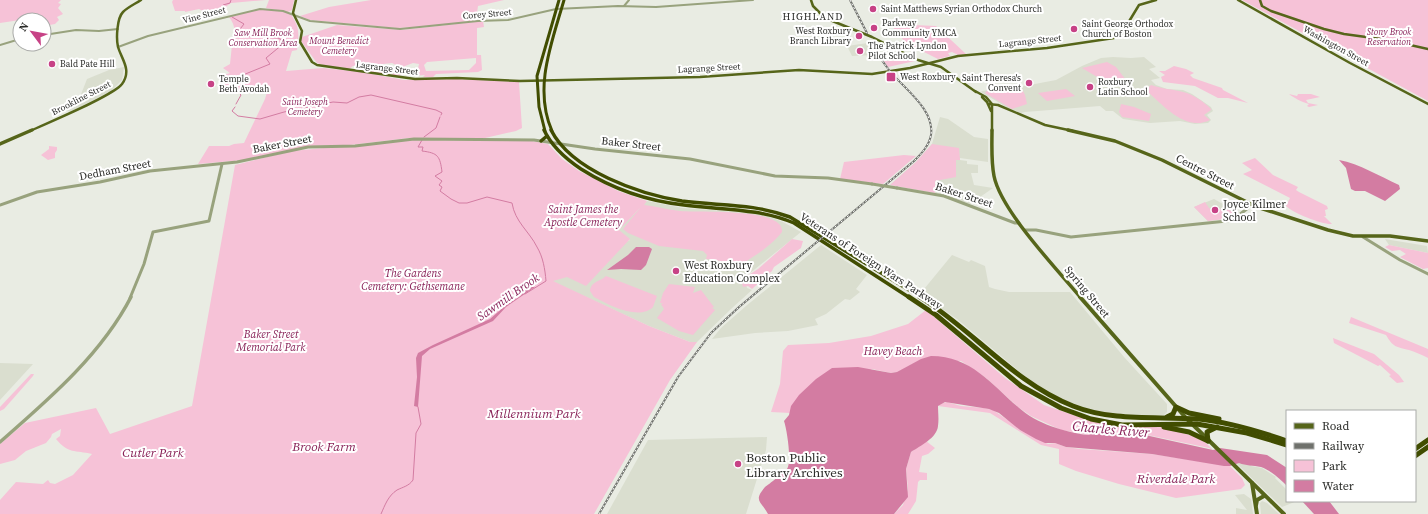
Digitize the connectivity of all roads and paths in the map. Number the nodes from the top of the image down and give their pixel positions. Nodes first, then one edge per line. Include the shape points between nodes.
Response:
1 (141, 0) edge
2 (296, 0) edge
3 (559, 0) edge
4 (564, 0) edge
5 (628, 0) edge
6 (753, 0) edge
7 (811, 0) edge
8 (1156, 0) edge
9 (1238, 0) edge
10 (1241, 0) edge
11 (1260, 0) edge
12 (624, 6) junction
13 (556, 9) junction
14 (562, 9) junction
15 (294, 10) junction
16 (286, 12) junction
17 (294, 15) junction
18 (302, 19) junction
19 (297, 20) junction
20 (118, 29) junction
21 (52, 34) edge
22 (12, 41) edge
23 (0, 45) edge
24 (118, 47) junction
25 (1428, 49) edge
26 (929, 63) junction
27 (537, 80) junction
28 (544, 80) junction
29 (975, 91) junction
30 (986, 97) junction
31 (1428, 102) edge
32 (990, 104) junction
33 (1002, 107) junction
34 (547, 136) junction
35 (541, 141) junction
36 (552, 143) junction
37 (0, 144) edge
38 (561, 144) junction
39 (235, 162) joint
40 (222, 164) junction
41 (0, 205) edge
42 (706, 205) junction
43 (1252, 205) junction
44 (1019, 222) junction
45 (1025, 230) junction
46 (1363, 237) junction
47 (1428, 241) edge
48 (1428, 274) edge
49 (1046, 393) junction
50 (1042, 399) junction
51 (1176, 407) junction
52 (1163, 418) junction
53 (1186, 418) junction
54 (1191, 424) junction
55 (1156, 425) junction
56 (1219, 426) junction
57 (1242, 427) junction
58 (1208, 440) junction
59 (1428, 440) edge
60 (1286, 441) edge
61 (0, 442) edge
62 (1286, 445) edge
63 (1428, 447) edge
64 (1416, 448) edge
65 (1416, 455) edge
66 (1252, 483) junction
67 (1264, 496) junction
68 (1256, 506) junction
69 (1257, 514) edge
70 (1284, 514) edge

1 - 20 main road, Brookline Street via 123,12 118,20
2 - 15 main road
3 - 13 highway, Veterans of Foreign Wars Parkway
4 - 14 highway, Veterans of Foreign Wars Parkway
5 - 12 street
6 - 12 street, Corey Street via 656,7
7 - 26 main road, Centre Street via 813,7 827,19
8 - 26 main road, Lagrange Street via 1138,6 1122,33 1114,38 1047,48 970,55
9 - 31 main road, Washington Street via 1350,63
10 - 31 main road, Washington Street
11 - 25 main road via 1262,6 1271,11 1324,29
12 - 14 street, Corey Street
13 - 14 street, Corey Street
13 - 18 street, Corey Street via 508,20 406,29 338,25
13 - 27 highway, Veterans of Foreign Wars Parkway
14 - 28 highway, Veterans of Foreign Wars Parkway
15 - 16 street
15 - 17 main road
16 - 17 street, Vine Street
16 - 24 street, Vine Street via 270,9 251,10 148,36
17 - 18 street, Corey Street
17 - 19 main road, Lagrange Street
18 - 19 main road
19 - 27 main road, Lagrange Street via 302,32 300,42 313,62 319,66 406,79
20 - 21 street via 76,30
20 - 24 main road, Brookline Street
22 - 23 street
24 - 37 main road, Brookline Street via 126,64 126,76 121,85 70,113
26 - 28 main road, Lagrange Street via 875,74 799,70 700,77
26 - 29 main road, Centre Street via 942,68
27 - 28 main road, Lagrange Street
27 - 34 highway, Veterans of Foreign Wars Parkway via 540,112
28 - 38 highway, Veterans of Foreign Wars Parkway via 549,122
29 - 30 main road, Centre Street
29 - 32 main road, Centre Street
30 - 32 main road, Centre Street
30 - 33 main road
32 - 33 main road, Centre Street
32 - 44 main road, Spring Street via 994,176 998,189
33 - 43 main road, Centre Street via 1045,125 1094,134 1117,142 1167,163
34 - 35 highway
34 - 36 highway, Veterans of Foreign Wars Parkway
35 - 36 street, Baker Street
35 - 39 street, Baker Street via 401,139 357,146 301,148
36 - 38 street, Baker Street
36 - 42 highway, Veterans of Foreign Wars Parkway via 564,157 578,167 626,191 664,202
38 - 42 highway, Veterans of Foreign Wars Parkway via 585,165 633,188 666,198
38 - 44 street, Baker Street, bridge via 690,159 775,176 828,178 944,196 1015,223
39 - 40 street, Dedham Street
40 - 41 street, Dedham Street via 146,172 34,193
40 - 61 street via 209,221 153,232 141,273 130,298 101,343 54,395
42 - 49 highway, Veterans of Foreign Wars Parkway via 742,204 783,214 799,222 948,316 1022,377
42 - 50 highway, Veterans of Foreign Wars Parkway via 757,211 780,216 798,224 941,319 1015,381
43 - 45 street via 1227,221 1071,237
43 - 46 main road, Centre Street via 1334,232
44 - 45 main road, Spring Street
45 - 51 main road, Spring Street via 1100,322
46 - 47 main road via 1390,236
46 - 48 street, Centre Street
49 - 50 highway
49 - 52 highway, Veterans of Foreign Wars Parkway via 1074,406 1103,414 1127,418
50 - 55 highway, Veterans of Foreign Wars Parkway via 1094,420 1124,425
51 - 52 highway via 1172,415
51 - 53 main road, Spring Street
51 - 57 highway
52 - 53 highway, Veterans of Foreign Wars Parkway
53 - 54 main road, Spring Street
53 - 57 highway, Veterans of Foreign Wars Parkway
54 - 55 highway, Veterans of Foreign Wars Parkway
54 - 56 highway, Veterans of Foreign Wars Parkway
54 - 58 main road, Spring Street
55 - 58 highway via 1186,431
56 - 58 highway via 1208,431
56 - 62 highway, Veterans of Foreign Wars Parkway
57 - 60 highway, Veterans of Foreign Wars Parkway
58 - 66 main road, Spring Street
59 - 64 highway
63 - 65 highway
66 - 67 main road, Spring Street
66 - 68 main road
67 - 68 main road via 1257,500
67 - 70 main road, Spring Street
68 - 69 main road

